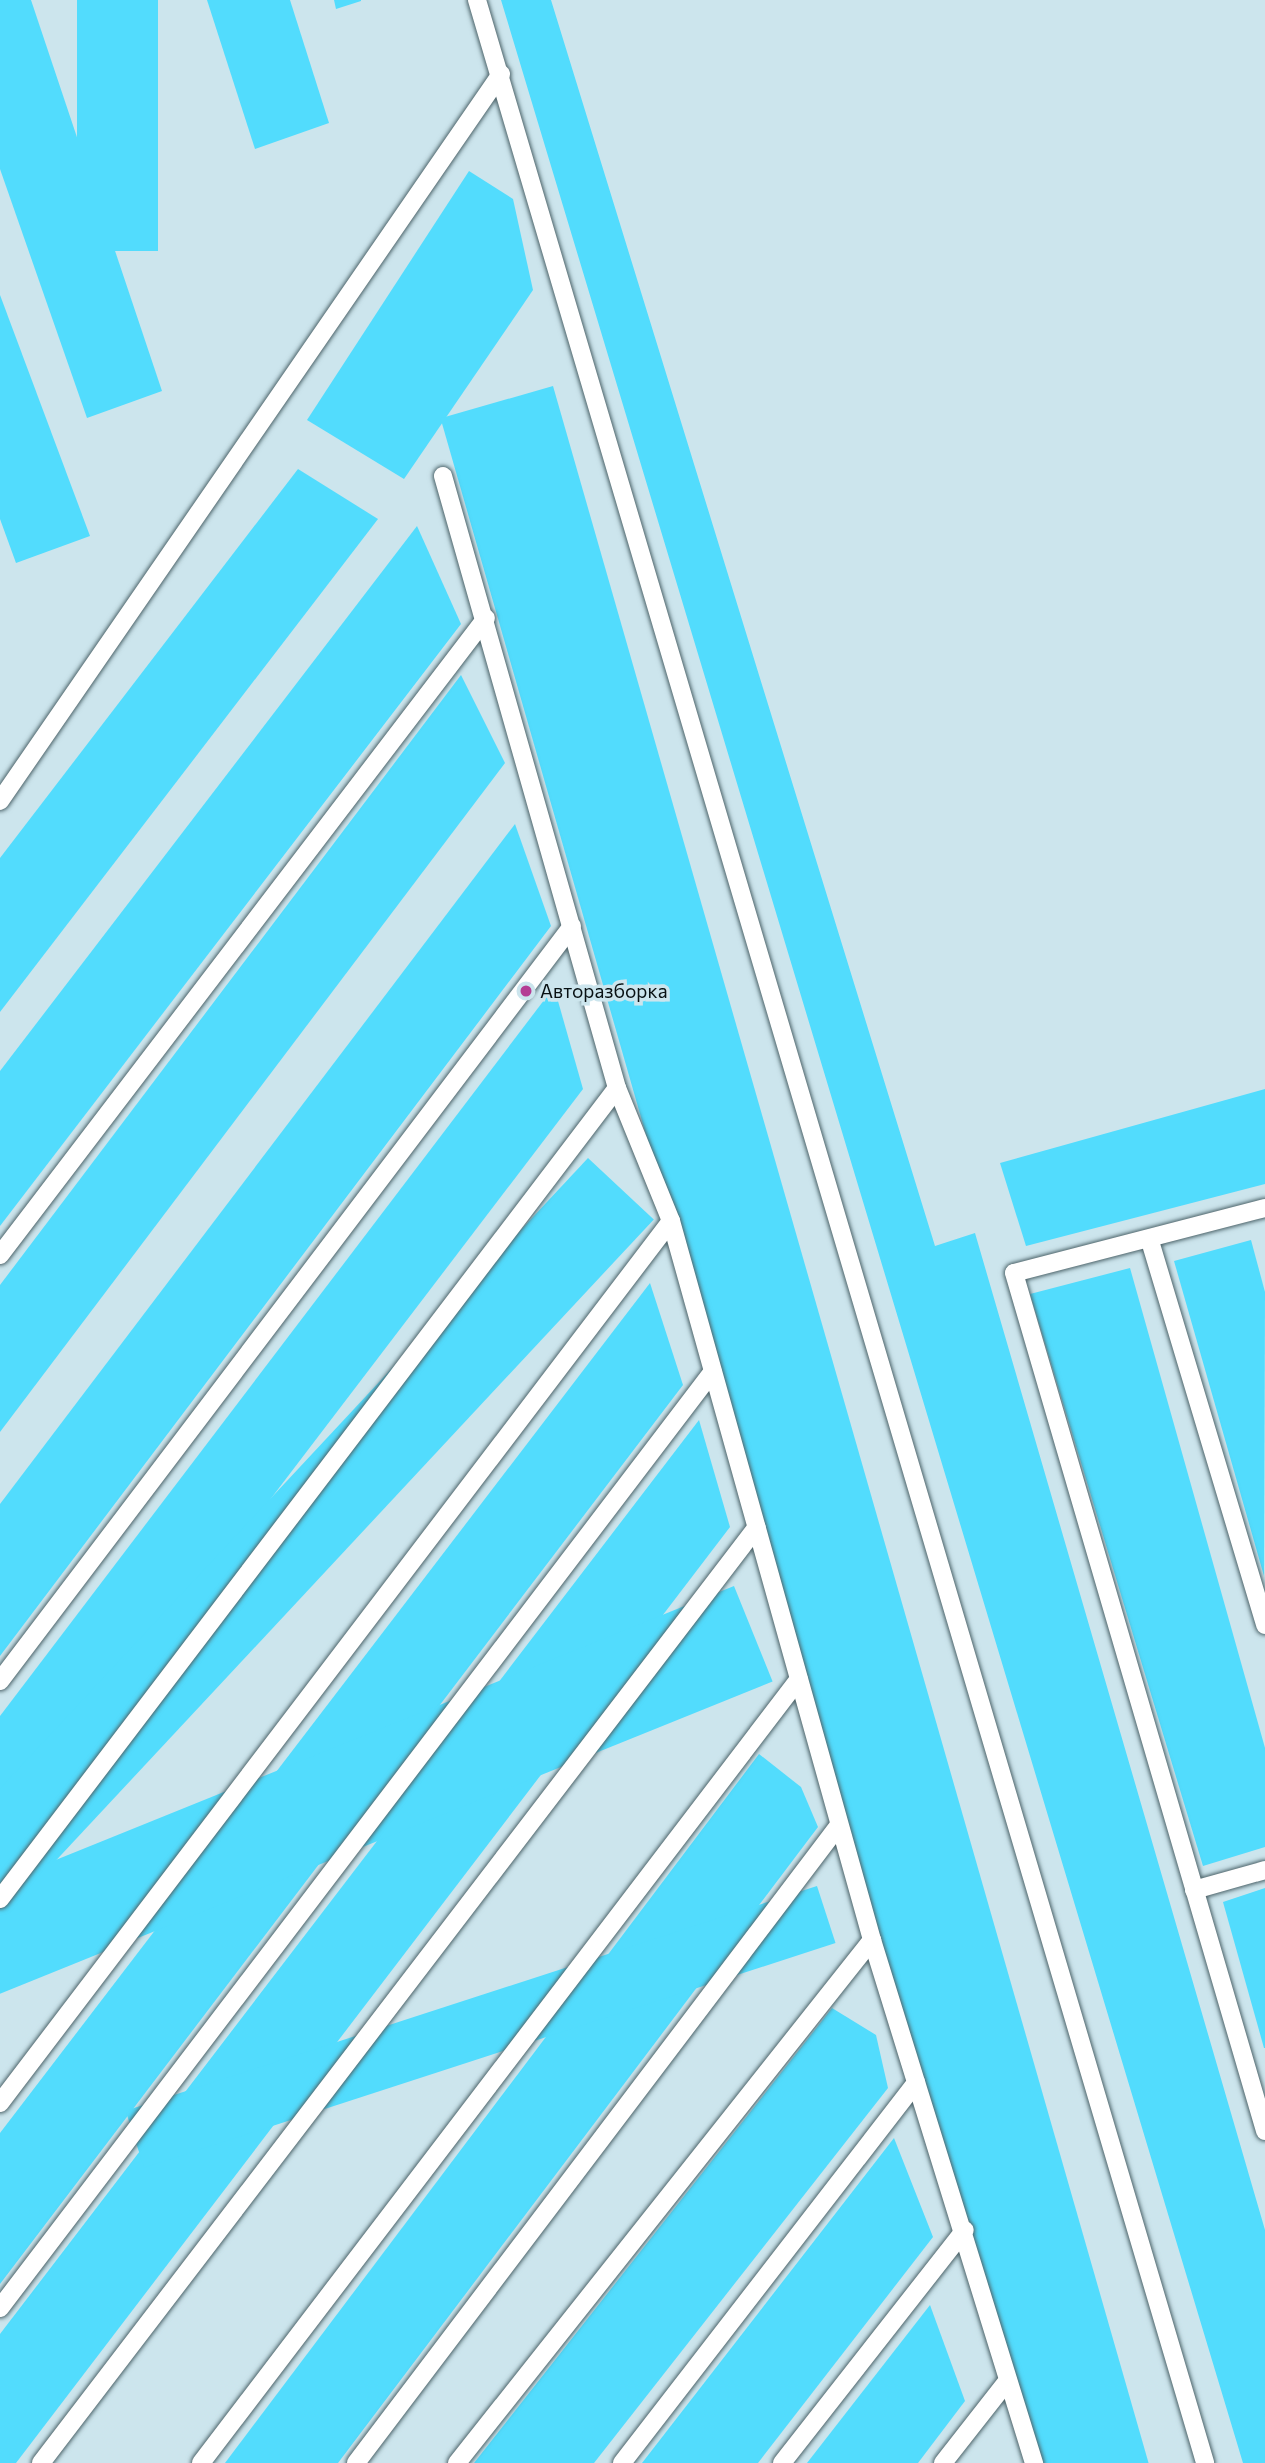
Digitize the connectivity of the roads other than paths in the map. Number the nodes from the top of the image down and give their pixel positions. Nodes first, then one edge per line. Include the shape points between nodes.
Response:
1 (477, 0) edge
2 (501, 74) junction
3 (443, 476) dead end
4 (486, 618) junction
5 (0, 801) edge
6 (572, 926) junction
7 (617, 1088) junction
8 (1265, 1208) edge
9 (671, 1221) junction
10 (1150, 1241) junction
11 (0, 1255) edge
12 (713, 1371) junction
13 (757, 1527) junction
14 (1265, 1625) edge
15 (799, 1679) junction
16 (0, 1682) edge
17 (839, 1825) junction
18 (1265, 1870) edge
19 (1194, 1890) junction
20 (0, 1899) edge
21 (872, 1940) junction
22 (916, 2082) junction
23 (0, 2104) edge
24 (1265, 2132) edge
25 (965, 2230) junction
26 (0, 2308) edge
27 (1008, 2380) junction
28 (41, 2463) edge
29 (201, 2463) edge
30 (356, 2463) edge
31 (457, 2463) edge
32 (622, 2463) edge
33 (782, 2463) edge
34 (943, 2463) edge
35 (1034, 2463) edge
36 (1205, 2463) edge

1 - 2 lane
2 - 5 lane
2 - 36 lane
3 - 4 lane
4 - 6 lane
4 - 11 lane
6 - 7 lane
6 - 16 lane
7 - 9 lane
7 - 20 lane
8 - 10 lane
9 - 12 lane
9 - 23 lane
10 - 14 lane
10 - 19 lane via 1014,1273
12 - 13 lane
12 - 26 lane
13 - 15 lane
13 - 28 lane
15 - 17 lane
15 - 29 lane
17 - 21 lane
17 - 30 lane
18 - 19 lane
19 - 24 lane
21 - 22 lane
21 - 31 lane
22 - 25 lane
22 - 32 lane
25 - 27 lane
25 - 33 lane
27 - 34 lane
27 - 35 lane

